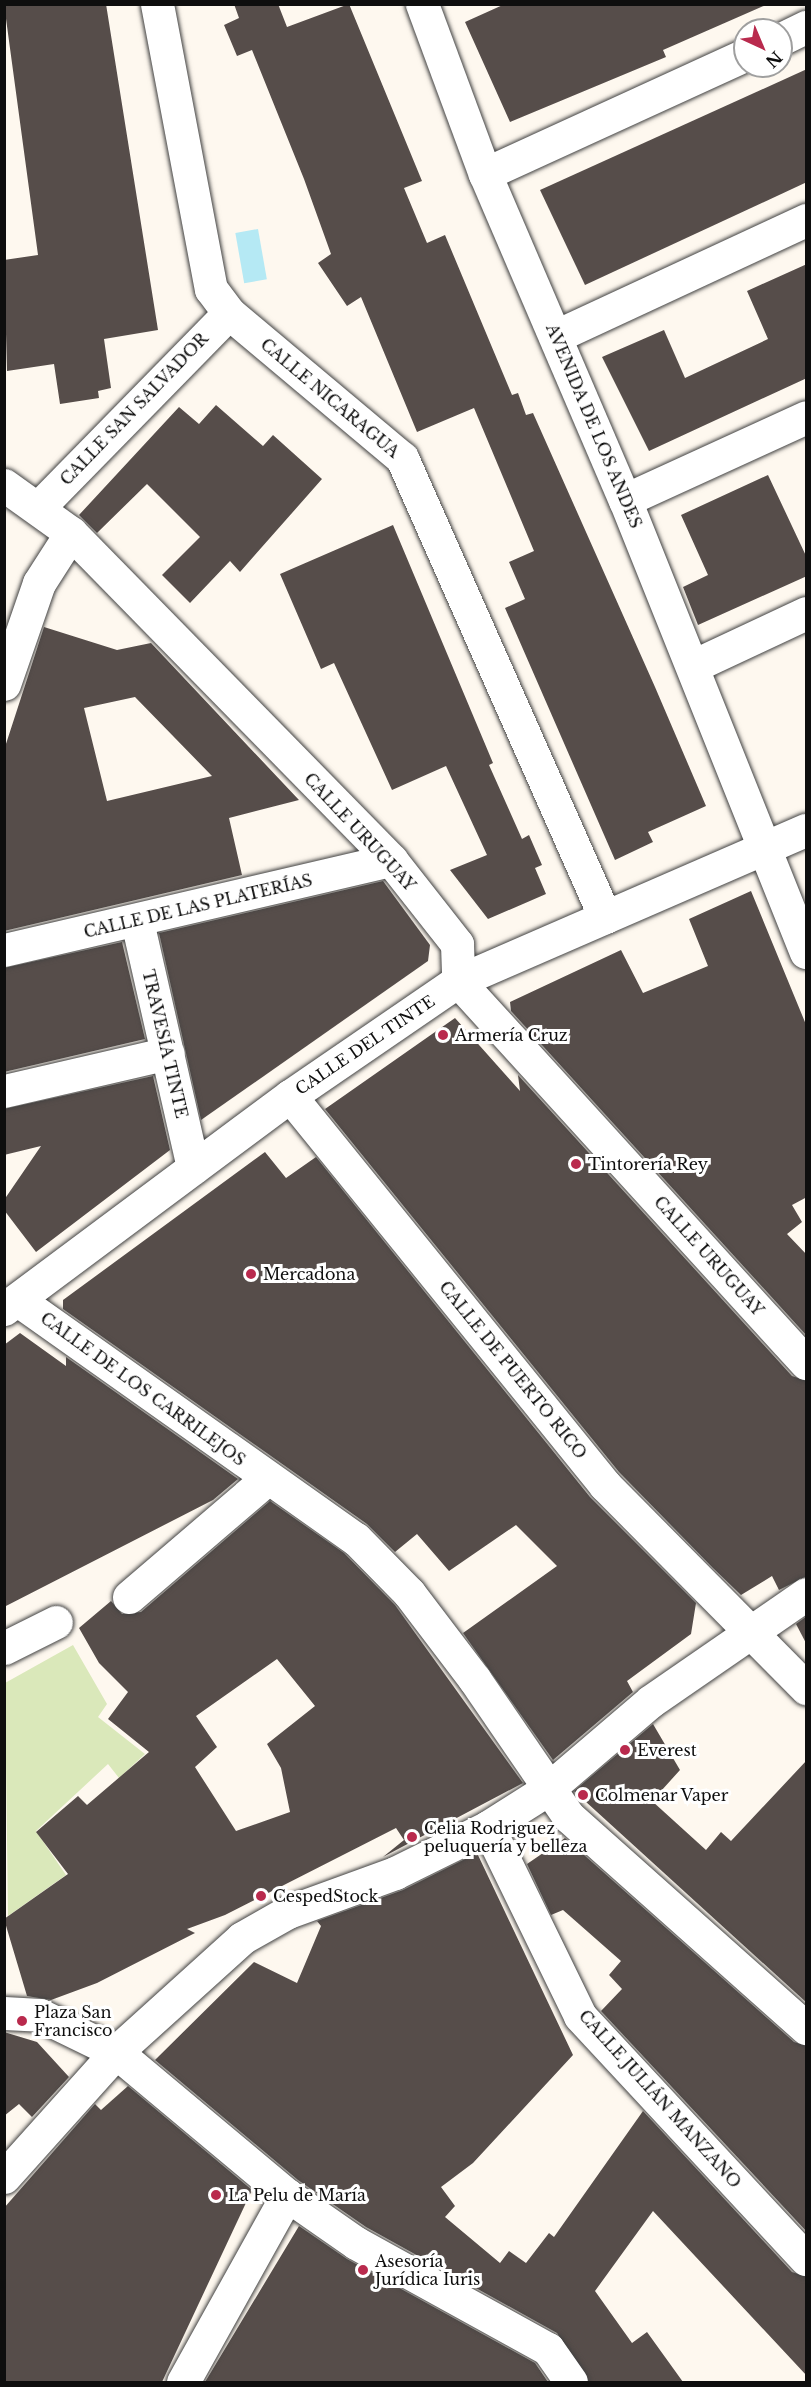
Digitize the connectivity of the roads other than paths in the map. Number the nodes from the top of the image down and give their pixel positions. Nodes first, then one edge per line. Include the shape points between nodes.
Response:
1 (157, 4) edge
2 (422, 4) edge
3 (807, 27) edge
4 (793, 33) edge
5 (733, 60) edge
6 (485, 174) junction
7 (807, 220) edge
8 (229, 313) junction
9 (556, 336) junction
10 (807, 417) edge
11 (4, 485) edge
12 (625, 500) junction
13 (40, 506) junction
14 (72, 533) junction
15 (807, 613) edge
16 (693, 666) junction
17 (4, 684) edge
18 (807, 830) edge
19 (765, 848) junction
20 (391, 860) junction
21 (605, 917) junction
22 (138, 921) junction
23 (4, 950) edge
24 (807, 952) edge
25 (458, 981) junction
26 (168, 1053) junction
27 (4, 1091) edge
28 (290, 1096) junction
29 (193, 1168) junction
30 (11, 1304) edge
31 (807, 1363) edge
32 (268, 1478) junction
33 (807, 1594) edge
34 (129, 1597) dead end
35 (56, 1622) dead end
36 (750, 1632) junction
37 (4, 1648) edge
38 (807, 1688) edge
39 (548, 1789) junction
40 (488, 1827) junction
41 (4, 2013) edge
42 (807, 2028) edge
43 (116, 2052) junction
44 (4, 2177) edge
45 (287, 2195) junction
46 (807, 2259) edge
47 (183, 2382) edge
48 (571, 2382) edge

1 - 8 street, CALLE NICARAGUA via 211,289
2 - 6 street, AVENIDA DE LOS ANDES
3 - 4 street
5 - 6 street
6 - 9 street, AVENIDA DE LOS ANDES
7 - 9 street
8 - 13 street, CALLE SAN SALVADOR
8 - 21 street, CALLE NICARAGUA via 402,458
9 - 12 street, AVENIDA DE LOS ANDES
10 - 12 street
11 - 13 street, CALLE URUGUAY
12 - 16 street, AVENIDA DE LOS ANDES
13 - 14 street, CALLE URUGUAY
14 - 17 street via 39,583
14 - 20 street, CALLE URUGUAY
15 - 16 street
16 - 19 street, AVENIDA DE LOS ANDES
18 - 19 street, CALLE DEL TINTE
19 - 21 street, CALLE DEL TINTE
19 - 24 street, AVENIDA DE LOS ANDES
20 - 22 street, CALLE DE LAS PLATERÍAS
20 - 25 street, CALLE URUGUAY via 457,944
21 - 25 street, CALLE DEL TINTE
22 - 23 street, CALLE DE LAS PLATERÍAS
22 - 26 street, TRAVESÍA TINTE
25 - 28 street, CALLE DEL TINTE
25 - 31 street, CALLE URUGUAY
26 - 27 street
26 - 29 street, TRAVESÍA TINTE
28 - 29 street, CALLE DEL TINTE
28 - 36 street, CALLE DE PUERTO RICO via 605,1485
29 - 30 street, CALLE DEL TINTE
30 - 32 street, CALLE DE LOS CARRILEJOS
32 - 34 street
32 - 39 street, CALLE DE LOS CARRILEJOS via 356,1539 409,1593
33 - 36 street
35 - 37 street
36 - 38 street, CALLE DE PUERTO RICO
36 - 39 street via 651,1701
39 - 40 street
39 - 42 street, CALLE DE LOS CARRILEJOS via 568,1816
40 - 43 street via 395,1873 288,1912 242,1938
40 - 46 street, CALLE JULIÁN MANZANO via 580,2016
41 - 43 street via 40,2015
43 - 44 street
43 - 45 street
45 - 47 street
45 - 48 street via 356,2242 548,2349

